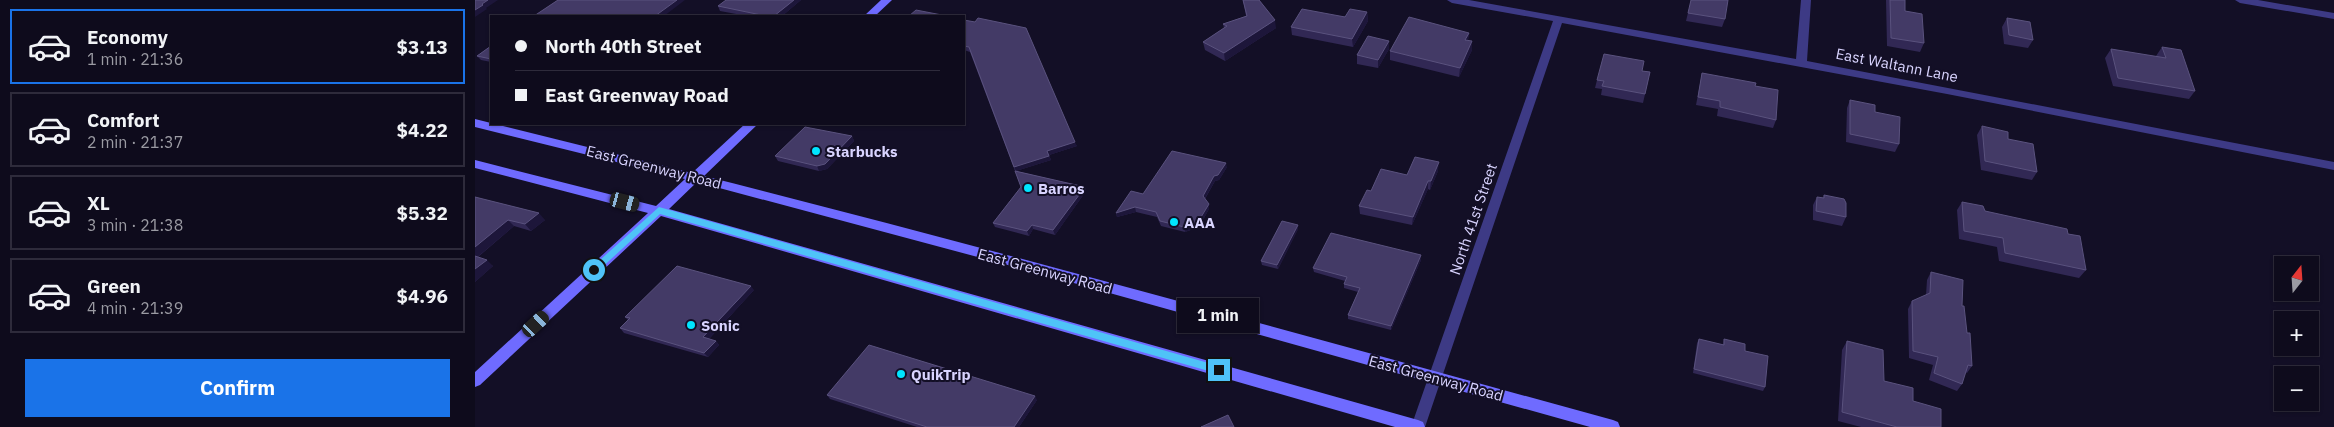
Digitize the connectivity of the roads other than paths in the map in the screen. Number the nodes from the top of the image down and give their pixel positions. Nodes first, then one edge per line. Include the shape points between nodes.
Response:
1 (887, 0) edge
2 (1453, 0) edge
3 (1806, 0) edge
4 (2240, 0) edge
5 (870, 15) edge
6 (2334, 16) edge
7 (1558, 21) junction
8 (1801, 63) junction
9 (475, 123) edge
10 (752, 125) edge
11 (475, 164) edge
12 (2334, 166) edge
13 (695, 177) junction
14 (659, 210) junction
15 (1434, 378) junction
16 (475, 380) edge
17 (1418, 427) edge
18 (1613, 427) edge

1 - 5 main road
2 - 7 street, East Waltann Lane
3 - 8 street
4 - 6 street
7 - 8 street, East Waltann Lane
7 - 15 street, North 41st Street
8 - 12 street, East Waltann Lane
9 - 13 main road, East Greenway Road
10 - 13 main road
11 - 14 main road
13 - 14 main road
13 - 15 main road, East Greenway Road
14 - 16 main road
14 - 17 main road
15 - 17 street, North 41st Street
15 - 18 main road, East Greenway Road

